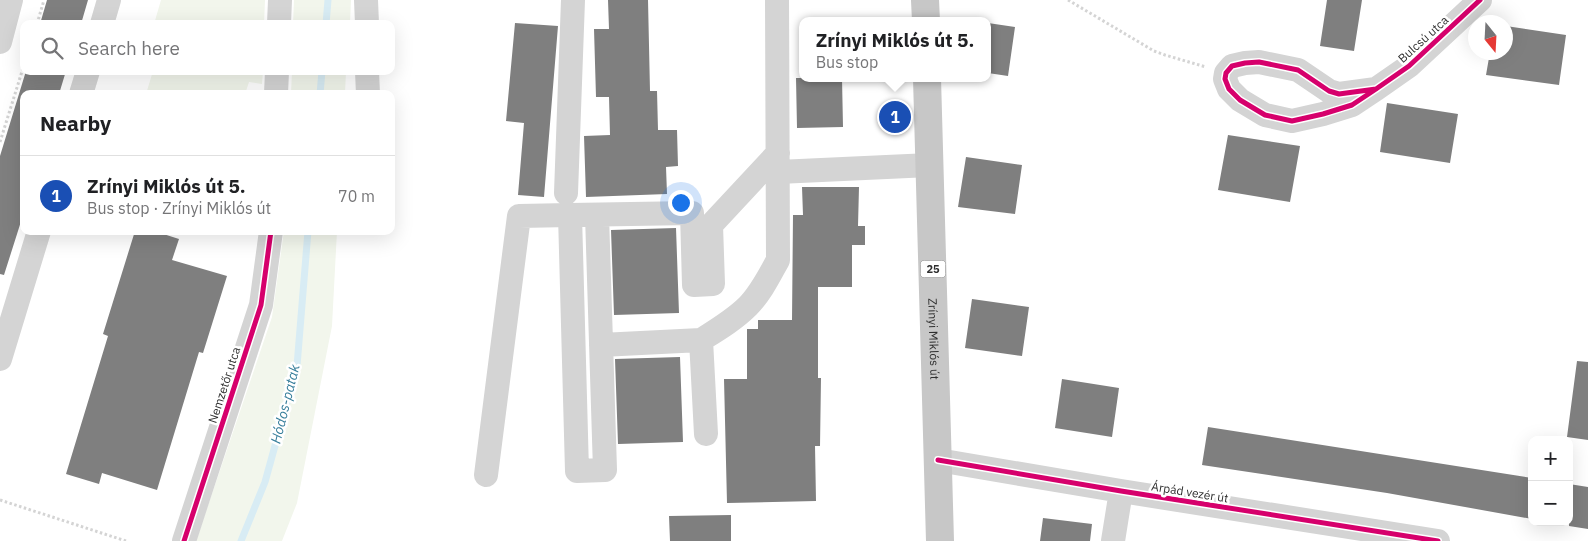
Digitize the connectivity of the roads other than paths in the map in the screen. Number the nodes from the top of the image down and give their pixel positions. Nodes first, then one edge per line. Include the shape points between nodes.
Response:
1 (11, 0) edge
2 (109, 0) edge
3 (280, 0) edge
4 (366, 0) edge
5 (573, 0) edge
6 (777, 0) edge
7 (925, 0) edge
8 (1480, 0) edge
9 (926, 17) edge
10 (103, 20) edge
11 (279, 20) edge
12 (367, 20) edge
13 (0, 42) edge
14 (87, 75) edge
15 (277, 75) edge
16 (367, 75) edge
17 (927, 82) edge
18 (1376, 89) junction
19 (82, 90) edge
20 (276, 90) edge
21 (368, 90) edge
22 (778, 153) junction
23 (930, 165) junction
24 (568, 204) junction
25 (692, 212) junction
26 (597, 215) junction
27 (38, 235) edge
28 (270, 235) edge
29 (701, 340) junction
30 (601, 345) junction
31 (0, 358) edge
32 (706, 434) dead end
33 (938, 460) junction
34 (486, 476) dead end
35 (1121, 491) junction
36 (184, 541) edge
37 (940, 541) edge
38 (1113, 541) edge
39 (1438, 541) edge

1 - 13 street
2 - 10 street
3 - 11 street
4 - 12 street
5 - 24 street
6 - 22 street
7 - 9 main road
8 - 18 street, Bulcsú utca via 1409,66
14 - 19 street
15 - 20 street
16 - 21 street
17 - 23 main road, Zrínyi Miklós út / 25
18 - 18 street, Bulcsú utca via 1352,105 1292,121 1265,115 1240,100 1229,89 1225,79 1232,66 1259,62 1298,70 1329,92 1339,94
22 - 23 street
22 - 25 street via 707,211
22 - 25 street via 711,225 713,284 694,285
22 - 29 street via 778,260 749,305
23 - 33 main road, Zrínyi Miklós út / 25
24 - 26 street
24 - 30 street via 577,471 605,470
24 - 34 street via 519,216
25 - 26 street
26 - 30 street
27 - 31 street
28 - 36 street, Nemzetőr utca via 261,305
29 - 30 street
29 - 32 street
33 - 35 street, Árpád vezér út
33 - 37 main road, Zrínyi Miklós út / 25
35 - 38 street
35 - 39 street, Árpád vezér út

